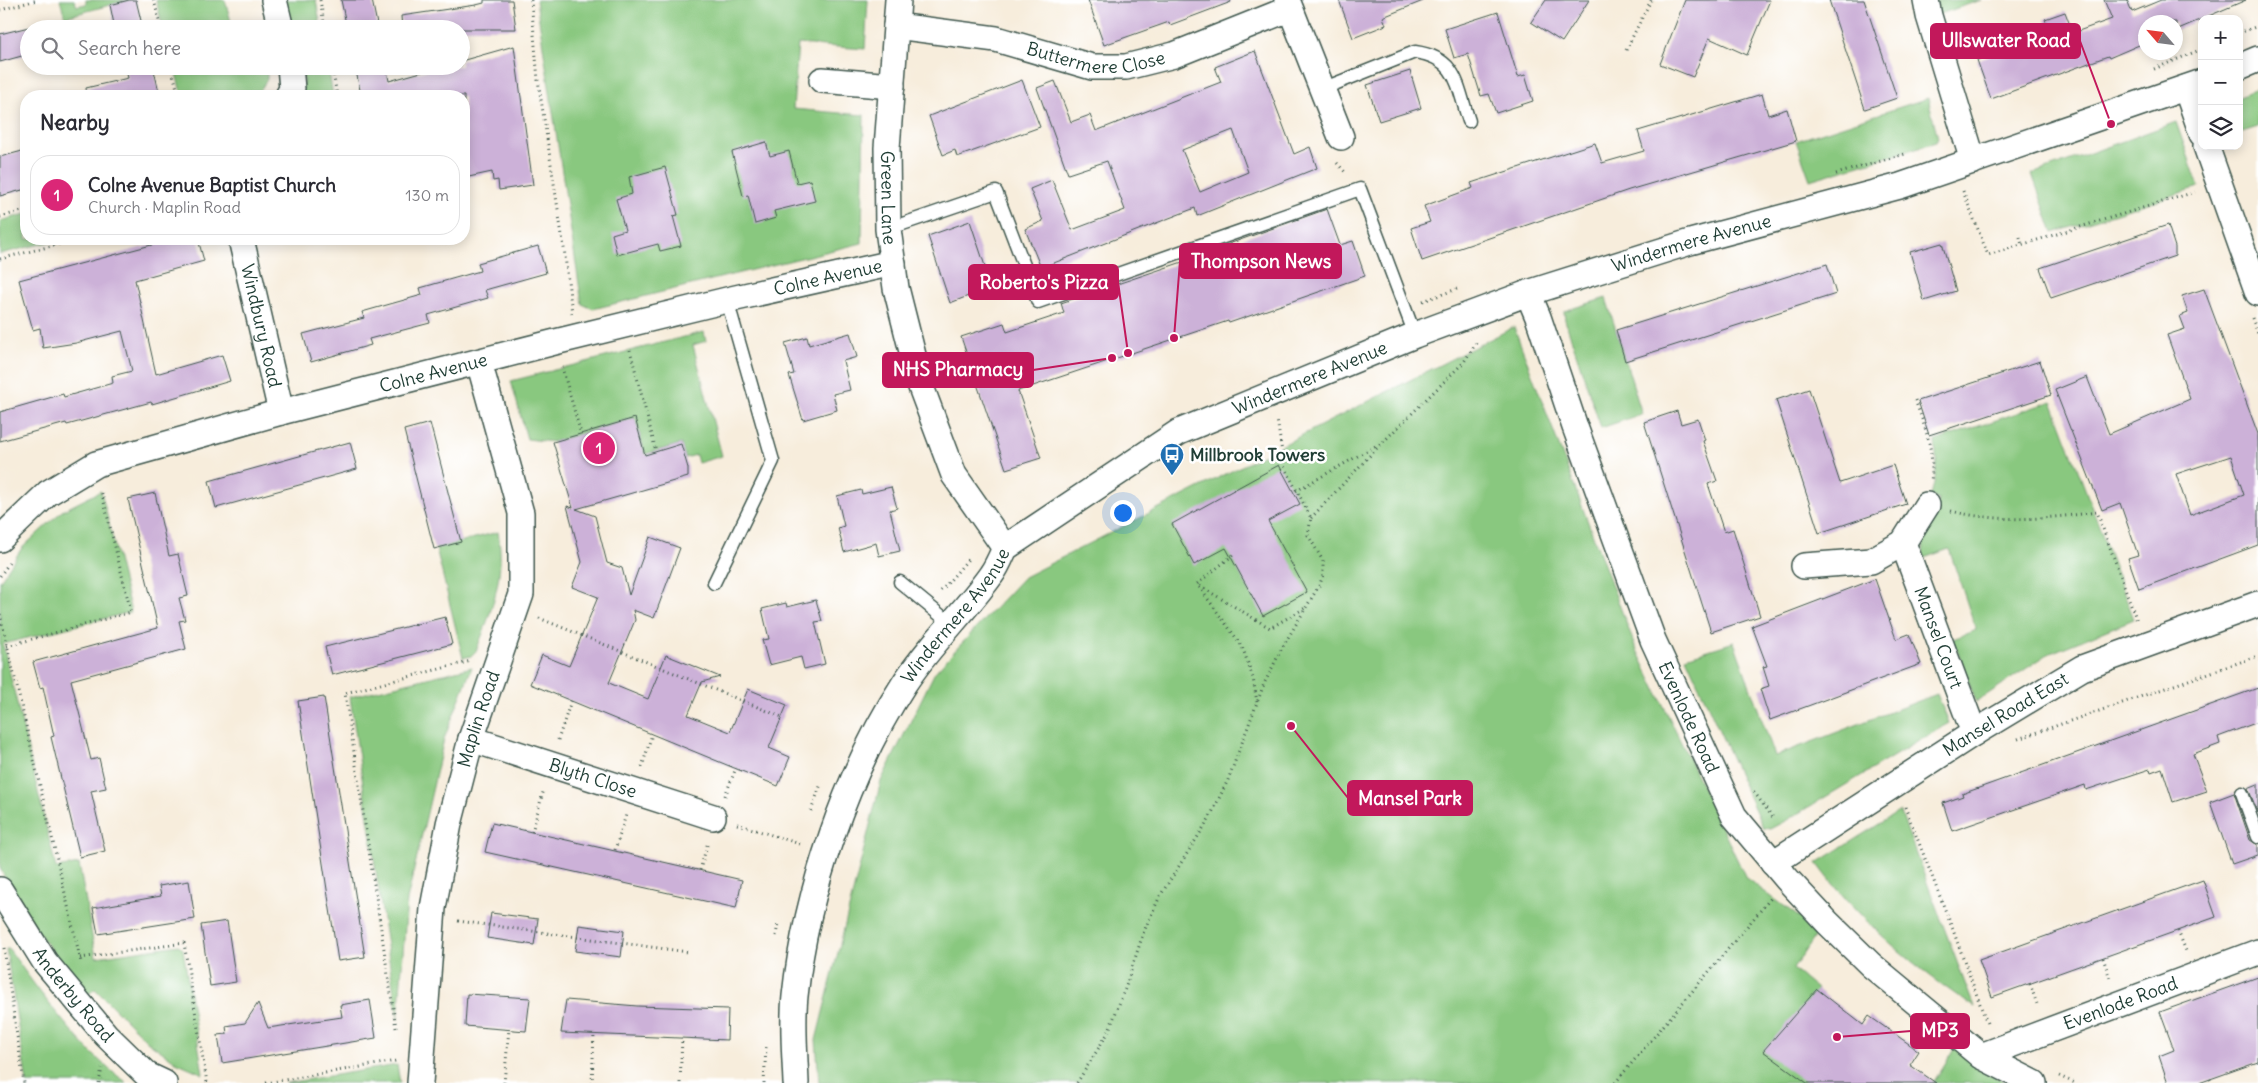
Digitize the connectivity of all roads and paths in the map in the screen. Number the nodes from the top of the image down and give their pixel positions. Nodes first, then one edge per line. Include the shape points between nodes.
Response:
1 (37, 0) edge
2 (154, 0) edge
3 (274, 0) edge
4 (320, 0) edge
5 (531, 0) edge
6 (898, 0) edge
7 (1651, 0) edge
8 (1926, 0) edge
9 (1288, 4) edge
10 (0, 10) edge
11 (159, 20) edge
12 (279, 20) edge
13 (323, 20) edge
14 (896, 26) junction
15 (2258, 26) edge
16 (2243, 32) edge
17 (1626, 50) dead end
18 (2198, 51) edge
19 (2258, 59) edge
20 (2243, 65) edge
21 (2147, 72) dead end
22 (173, 75) edge
23 (291, 75) edge
24 (334, 75) edge
25 (822, 80) dead end
26 (2194, 85) edge
27 (892, 86) junction
28 (1322, 89) junction
29 (177, 90) edge
30 (291, 90) edge
31 (336, 90) edge
32 (2198, 110) edge
33 (1469, 121) dead end
34 (1341, 137) dead end
35 (2207, 150) edge
36 (1964, 164) junction
37 (2220, 184) junction
38 (20, 212) edge
39 (0, 217) edge
40 (888, 229) junction
41 (2020, 237) dead end
42 (55, 245) edge
43 (242, 245) edge
44 (2022, 245) junction
45 (0, 259) edge
46 (893, 263) junction
47 (2258, 292) edge
48 (1528, 293) junction
49 (727, 300) junction
50 (1480, 311) junction
51 (572, 316) dead end
52 (624, 325) junction
53 (1415, 335) junction
54 (555, 342) junction
55 (479, 362) junction
56 (1273, 394) junction
57 (1915, 400) dead end
58 (281, 412) junction
59 (581, 434) dead end
60 (1384, 442) junction
61 (656, 451) dead end
62 (106, 483) dead end
63 (100, 487) junction
64 (92, 491) dead end
65 (1296, 491) junction
66 (1927, 505) junction
67 (1311, 518) junction
68 (0, 539) edge
69 (1904, 543) junction
70 (1005, 548) junction
71 (1233, 555) dead end
72 (10, 563) dead end
73 (1804, 566) dead end
74 (0, 576) edge
75 (900, 582) dead end
76 (714, 583) dead end
77 (1198, 584) junction
78 (2258, 604) edge
79 (516, 608) junction
80 (1305, 608) junction
81 (0, 614) edge
82 (951, 624) junction
83 (2146, 645) junction
84 (7, 646) junction
85 (501, 653) junction
86 (2258, 656) edge
87 (1257, 702) junction
88 (782, 716) dead end
89 (1974, 732) junction
90 (472, 739) junction
91 (2014, 741) dead end
92 (1751, 788) dead end
93 (2242, 793) dead end
94 (1902, 802) dead end
95 (713, 816) joint
96 (2258, 837) edge
97 (800, 844) dead end
98 (1794, 849) junction
99 (1780, 871) junction
100 (0, 890) edge
101 (433, 917) junction
102 (2, 941) dead end
103 (688, 952) dead end
104 (2258, 952) edge
105 (80, 958) junction
106 (44, 962) junction
107 (82, 968) dead end
108 (401, 1023) dead end
109 (1982, 1025) dead end
110 (508, 1029) dead end
111 (594, 1034) dead end
112 (682, 1039) dead end
113 (1981, 1056) junction
114 (401, 1060) dead end
115 (150, 1080) edge
116 (24, 1083) edge
117 (208, 1083) edge
118 (266, 1083) edge
119 (420, 1083) edge
120 (504, 1083) edge
121 (592, 1083) edge
122 (680, 1083) edge
123 (796, 1083) edge
124 (1077, 1083) edge
125 (1615, 1083) edge
126 (2034, 1083) edge

1 - 10 path
2 - 11 path
3 - 12 street
4 - 13 path
5 - 51 path via 538,80
6 - 14 street, Green Lane
7 - 17 path
8 - 36 street
9 - 14 street, Buttermere Close via 1174,55 1126,67 1092,66 996,39
9 - 28 street, Buttermere Close
14 - 27 street, Green Lane
15 - 16 path
18 - 21 path
19 - 20 street
22 - 29 path
23 - 30 street
24 - 31 path
25 - 27 street
26 - 32 street
26 - 36 street, Windermere Avenue
27 - 40 street, Green Lane via 887,148
28 - 33 lane via 1415,52 1431,54 1447,63
28 - 34 street, Buttermere Close
35 - 37 street
36 - 44 path via 1988,256
36 - 48 street, Windermere Avenue via 1900,186 1690,242
37 - 44 path
37 - 47 street
38 - 39 path
40 - 46 street, Green Lane
40 - 53 lane via 996,192 1038,302 1360,189
41 - 44 path
42 - 45 path
43 - 58 street, Windbury Road
46 - 49 street, Colne Avenue
46 - 70 street, Green Lane via 905,328 921,387 954,475
48 - 50 street, Windermere Avenue
48 - 99 street, Evenlode Road via 1653,640 1734,816
49 - 52 street, Colne Avenue
49 - 76 lane via 773,461
50 - 53 street, Windermere Avenue
50 - 60 path via 1478,339 1464,362
52 - 54 street, Colne Avenue
52 - 61 path
53 - 56 street, Windermere Avenue
54 - 55 street, Colne Avenue
54 - 59 path
55 - 58 street, Colne Avenue
55 - 79 street, Maplin Road via 521,513 521,594
56 - 65 path via 1284,466
56 - 70 street, Windermere Avenue via 1179,432
57 - 66 path via 1932,447 1933,465
58 - 68 street, Colne Avenue via 94,465 48,493
60 - 65 path
60 - 67 path
62 - 63 path
63 - 64 path
63 - 84 path via 131,612
65 - 67 path
66 - 69 street
66 - 83 path via 2000,520 2097,512
67 - 80 path via 1308,535 1323,561 1323,575
69 - 73 street via 1871,561
69 - 89 street, Mansel Court
70 - 82 street, Windermere Avenue via 992,574
71 - 77 path
72 - 74 path
75 - 82 lane
77 - 80 path via 1270,628
77 - 87 path via 1242,646
78 - 83 street, Mansel Road East
79 - 85 street, Maplin Road
79 - 88 path
80 - 87 path
81 - 84 path
82 - 123 street, Windermere Avenue via 904,683 884,717 851,787 824,860 806,931 795,997
83 - 89 street, Mansel Road East via 2082,668
84 - 105 path
85 - 90 street, Maplin Road
85 - 108 path via 345,693 398,1035
86 - 91 path
87 - 124 path via 1224,788 1209,819 1160,896 1144,931 1108,1033
89 - 98 street, Mansel Road East
90 - 95 street, Blyth Close
90 - 101 street, Maplin Road via 449,824
92 - 98 path
93 - 96 lane
94 - 109 path via 1989,1029
95 - 97 path
98 - 99 street, Mansel Road East
99 - 113 street, Evenlode Road via 1871,965
99 - 125 path
100 - 106 street, Anderby Road
101 - 103 path
101 - 119 street, Maplin Road
102 - 116 path
104 - 113 street, Evenlode Road
105 - 106 path
105 - 107 path
105 - 117 path via 184,943
106 - 115 street, Anderby Road via 106,1035
110 - 120 path
111 - 121 path
112 - 122 path
113 - 126 street, Evenlode Road
114 - 118 path

